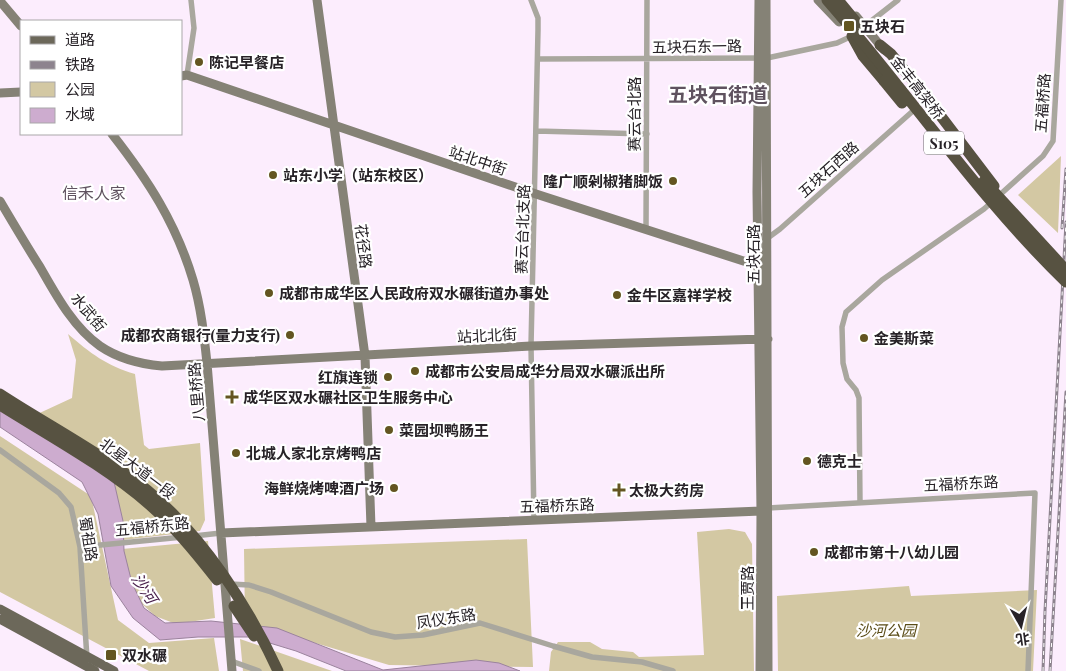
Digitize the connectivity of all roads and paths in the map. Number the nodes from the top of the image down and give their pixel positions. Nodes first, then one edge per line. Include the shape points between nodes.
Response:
1 (191, 0) edge
2 (317, 0) edge
3 (532, 0) edge
4 (647, 0) edge
5 (759, 0) edge
6 (766, 0) edge
7 (818, 0) edge
8 (827, 0) edge
9 (838, 0) edge
10 (843, 0) edge
11 (898, 0) edge
12 (1061, 0) edge
13 (0, 1) edge
14 (20, 25) edge
15 (864, 26) junction
16 (852, 36) junction
17 (880, 45) junction
18 (763, 58) junction
19 (538, 59) junction
20 (647, 59) junction
21 (184, 76) edge
22 (20, 92) edge
23 (0, 93) edge
24 (914, 110) junction
25 (335, 127) junction
26 (536, 131) junction
27 (647, 134) junction
28 (113, 135) edge
29 (536, 194) junction
30 (998, 196) junction
31 (0, 201) edge
32 (987, 206) junction
33 (646, 229) junction
34 (767, 239) junction
35 (758, 245) junction
36 (1057, 266) edge
37 (757, 267) junction
38 (767, 268) junction
39 (763, 339) junction
40 (531, 346) junction
41 (365, 356) junction
42 (207, 363) junction
43 (0, 394) edge
44 (0, 405) edge
45 (0, 450) edge
46 (860, 503) junction
47 (764, 508) junction
48 (534, 520) junction
49 (371, 527) junction
50 (221, 533) junction
51 (80, 547) junction
52 (225, 584) junction
53 (0, 609) edge
54 (0, 619) edge
55 (87, 657) junction
56 (230, 657) junction
57 (90, 670) edge
58 (114, 671) edge
59 (232, 671) edge
60 (259, 671) edge
61 (270, 671) edge
62 (278, 671) edge
63 (673, 671) edge
64 (760, 671) edge
65 (768, 671) edge
66 (1028, 671) edge

1 - 21 street via 194,28
2 - 25 street, 花径路
3 - 19 street, 赛云台北支路 via 538,18
4 - 20 street, 赛云台北路
5 - 18 street, 五块石路
6 - 18 street, 五块石路
7 - 16 street
8 - 36 highway, 金丰高架桥 / S105, bridge via 960,165
9 - 36 highway, 金丰高架桥 / S105, bridge via 975,171
10 - 15 street
11 - 15 street, 五块石东一路
12 - 30 street, 五福桥路 via 1053,141 1043,156
13 - 14 street
15 - 16 street, 五块石东一路
15 - 17 street
16 - 18 street, 五块石东一路 via 837,43
16 - 24 street
16 - 36 highway, bridge via 863,56 1002,225 1028,250
17 - 30 street
17 - 36 highway, bridge via 924,94
18 - 20 street, 五块石东一路
18 - 34 street, 五块石路
18 - 35 street, 五块石路
19 - 20 street, 五块石东一路
19 - 26 street, 赛云台北支路
20 - 27 street, 赛云台北路
21 - 25 street, 站北中街
22 - 23 street
24 - 32 street
24 - 34 street, 五块石西路
25 - 29 street, 站北中街
25 - 41 street, 花径路
26 - 27 street
26 - 29 street, 赛云台北支路
27 - 33 street, 赛云台北路
28 - 42 street, 八里桥路 via 138,167 180,241 194,281
29 - 33 street, 站北中街
29 - 40 street, 赛云台北支路
30 - 32 street, 五福桥路
30 - 36 street
31 - 42 street, 水武街 via 65,308 99,345 141,364
32 - 36 street
32 - 46 street, 五福桥路 via 882,280 846,312 842,346 847,379 859,398
33 - 37 street, 站北中街
34 - 35 street, 五块石西路
34 - 38 street, 五块石路
35 - 37 street, 五块石路
37 - 38 street, 站北中街
37 - 39 street, 五块石路
38 - 39 street, 五块石路
39 - 40 street, 站北北街
39 - 47 street, 五块石路
40 - 41 street, 站北北街
40 - 48 street, 赛云台北支路
41 - 42 street, 站北北街
41 - 49 street, 花径路
42 - 50 street, 八里桥路
43 - 62 highway, 北星大道一段, bridge via 91,450 169,509 212,560 251,617
44 - 61 highway, 北星大道一段, bridge via 117,479 173,527 217,579 254,636
45 - 51 street, 蜀祖路 via 59,493 71,507
46 - 47 street, 五福桥东路
46 - 66 street, 五福桥东路 via 1035,492
47 - 48 street, 五福桥东路
47 - 64 street, 王贾路
47 - 65 street, 王贾路
48 - 49 street, 五福桥东路
49 - 50 street, 五福桥东路
50 - 51 street, 五福桥东路
50 - 52 street, 八里桥路
51 - 55 street, 蜀祖路
52 - 56 street, 八里桥路
52 - 63 street, 凤仪东路 via 249,585 372,632 394,637 422,635 480,623 592,657 642,662
53 - 55 main road
54 - 57 main road
55 - 57 street, 蜀祖路
55 - 58 main road
56 - 59 street, 八里桥路
56 - 60 street via 234,662

